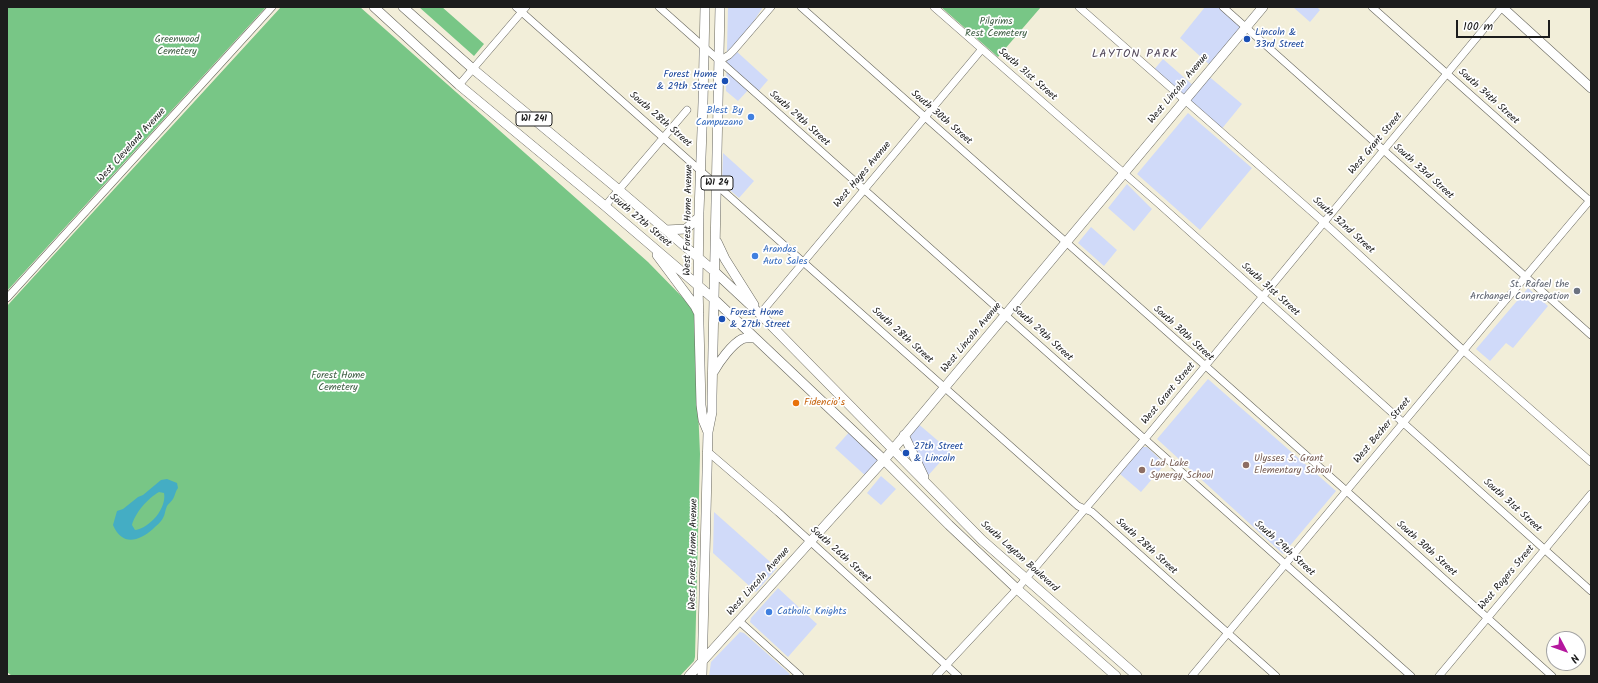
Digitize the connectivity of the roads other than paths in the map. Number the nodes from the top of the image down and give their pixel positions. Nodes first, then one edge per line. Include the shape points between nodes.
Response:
1 (272, 7) edge
2 (374, 7) edge
3 (403, 7) edge
4 (659, 7) edge
5 (705, 7) edge
6 (720, 7) edge
7 (771, 7) edge
8 (801, 7) edge
9 (934, 7) edge
10 (1079, 7) edge
11 (1223, 7) edge
12 (1262, 7) edge
13 (1372, 7) edge
14 (1502, 7) edge
15 (521, 9) edge
16 (1245, 27) junction
17 (704, 47) junction
18 (982, 49) junction
19 (719, 61) junction
20 (473, 69) junction
21 (1447, 75) junction
22 (460, 85) junction
23 (1591, 88) edge
24 (1185, 100) junction
25 (687, 110) dead end
26 (925, 117) junction
27 (664, 138) junction
28 (1384, 150) junction
29 (700, 169) junction
30 (1124, 174) junction
31 (717, 184) junction
32 (619, 190) junction
33 (864, 190) junction
34 (1590, 201) edge
35 (605, 206) junction
36 (699, 217) junction
37 (1324, 222) junction
38 (666, 230) junction
39 (716, 240) junction
40 (648, 242) junction
41 (1066, 243) junction
42 (699, 258) junction
43 (804, 262) junction
44 (715, 272) junction
45 (1525, 277) junction
46 (698, 285) junction
47 (1262, 297) junction
48 (7, 298) edge
49 (714, 300) junction
50 (760, 314) junction
51 (1006, 315) junction
52 (700, 316) junction
53 (1591, 335) edge
54 (755, 338) junction
55 (1464, 350) junction
56 (1205, 367) junction
57 (713, 372) junction
58 (945, 387) junction
59 (1403, 422) junction
60 (708, 432) junction
61 (904, 435) junction
62 (1144, 439) junction
63 (893, 449) junction
64 (707, 451) junction
65 (884, 460) junction
66 (1591, 462) edge
67 (927, 484) junction
68 (1346, 491) junction
69 (1591, 494) edge
70 (1084, 508) junction
71 (810, 542) junction
72 (1545, 548) junction
73 (1285, 564) junction
74 (1026, 578) junction
75 (1017, 588) junction
76 (1591, 590) edge
77 (1487, 618) junction
78 (739, 621) junction
79 (1227, 633) junction
80 (703, 662) junction
81 (946, 665) junction
82 (689, 676) edge
83 (702, 676) edge
84 (800, 676) edge
85 (936, 676) edge
86 (958, 676) edge
87 (1116, 676) edge
88 (1137, 676) edge
89 (1192, 676) edge
90 (1276, 676) edge
91 (1411, 676) edge
92 (1439, 676) edge
93 (1552, 676) edge

1 - 48 street, West Cleveland Avenue
2 - 22 main road, South 27th Street / WI 241
3 - 20 main road, South 27th Street / WI 241
4 - 17 street, South 29th Street
5 - 17 main road, West Forest Home Avenue / WI 24
6 - 19 main road, West Forest Home Avenue / WI 24
7 - 19 street via 734,50
8 - 26 street, South 30th Street
9 - 18 street, South 31st Street
10 - 24 street, South 32nd Street
11 - 16 street, South 33rd Street
12 - 16 main road, West Lincoln Avenue
13 - 21 street, South 34th Street
14 - 21 street, West Grant Street
14 - 23 main road
15 - 20 street
15 - 27 street, South 28th Street
16 - 24 main road, West Lincoln Avenue
16 - 28 street, South 33rd Street
17 - 19 street, South 29th Street
17 - 29 main road, West Forest Home Avenue / WI 24
18 - 26 street, West Hayes Avenue
18 - 30 street, South 31st Street
19 - 31 main road, West Forest Home Avenue / WI 24
19 - 33 street, South 29th Street
20 - 22 street
20 - 32 main road, South 27th Street / WI 241
21 - 28 street, West Grant Street
21 - 34 street, South 34th Street
22 - 35 main road, South 27th Street / WI 241
24 - 30 main road, West Lincoln Avenue
24 - 37 street, South 32nd Street
25 - 27 street
26 - 33 street, West Hayes Avenue
26 - 41 street, South 30th Street
27 - 29 street, South 28th Street
27 - 32 street
28 - 37 street, West Grant Street
28 - 45 street, South 33rd Street
29 - 31 street, South 28th Street
29 - 36 main road, West Forest Home Avenue / WI 24
30 - 41 main road, West Lincoln Avenue
30 - 47 street, South 31st Street
31 - 39 main road, West Forest Home Avenue / WI 24
31 - 43 street, South 28th Street
32 - 35 street
32 - 38 main road, South 27th Street / WI 241
33 - 43 street, West Hayes Avenue
33 - 51 street, South 29th Street
34 - 45 street, West Becher Street
35 - 40 main road, South 27th Street / WI 241
36 - 38 main road via 686,229
36 - 42 main road, West Forest Home Avenue / WI 24
37 - 47 street, West Grant Street
37 - 55 street, South 32nd Street
38 - 42 main road, South 27th Street / WI 241
39 - 44 main road, West Forest Home Avenue / WI 24
39 - 50 main road
40 - 46 main road, South 27th Street / WI 241
40 - 52 main road
41 - 51 main road, West Lincoln Avenue
41 - 56 street, South 30th Street
42 - 44 main road, South 27th Street / WI 241
42 - 46 main road, West Forest Home Avenue / WI 24
43 - 50 street, West Hayes Avenue
43 - 58 street, South 28th Street
44 - 49 main road, West Forest Home Avenue / WI 24
44 - 50 main road, South 27th Street
45 - 53 street, South 33rd Street
45 - 55 street, West Becher Street
46 - 49 main road, South 27th Street / WI 241
46 - 52 main road, West Forest Home Avenue
47 - 56 street, West Grant Street
47 - 59 street, South 31st Street
49 - 54 main road, South 27th Street
49 - 57 main road, West Forest Home Avenue
50 - 63 main road, South 27th Street
51 - 58 main road, West Lincoln Avenue
51 - 62 street, South 29th Street
52 - 60 main road, West Forest Home Avenue via 701,405
54 - 57 main road via 746,338 736,343
54 - 65 main road, South 27th Street
55 - 59 street, West Becher Street
55 - 66 street, South 32nd Street
56 - 62 street, West Grant Street
56 - 68 street, South 30th Street
57 - 60 main road, West Forest Home Avenue via 712,412
58 - 61 main road, West Lincoln Avenue
58 - 70 street, South 28th Street via 1078,506
59 - 68 street, West Becher Street
59 - 72 street, South 31st Street
60 - 64 main road, West Forest Home Avenue
61 - 63 main road, West Lincoln Avenue
61 - 67 main road
62 - 70 street, West Grant Street
62 - 73 street, South 29th Street
63 - 65 main road, West Lincoln Avenue
63 - 67 main road, South Layton Boulevard
64 - 71 street, South 26th Street
64 - 80 main road, West Forest Home Avenue
65 - 71 main road, West Lincoln Avenue
65 - 75 main road
67 - 74 main road, South Layton Boulevard via 982,540
68 - 73 street, West Becher Street
68 - 77 street, South 30th Street
69 - 72 street, West Rogers Street
70 - 74 street, West Grant Street
70 - 79 street, South 28th Street via 1092,512
71 - 78 main road, West Lincoln Avenue
71 - 81 street, South 26th Street
72 - 76 street, South 31st Street
72 - 77 street, West Rogers Street
73 - 79 street, West Becher Street
73 - 91 street, South 29th Street
74 - 75 street, West Grant Street
74 - 88 main road, South Layton Boulevard
75 - 81 street, West Grant Street
75 - 87 main road
77 - 92 street, West Rogers Street
77 - 93 street, South 30th Street
78 - 80 main road, West Lincoln Avenue
78 - 84 street
79 - 89 street, West Becher Street
79 - 90 street, South 28th Street
80 - 82 main road, West Lincoln Avenue
80 - 83 main road, West Forest Home Avenue
81 - 85 street, West Grant Street
81 - 86 street, South 26th Street

